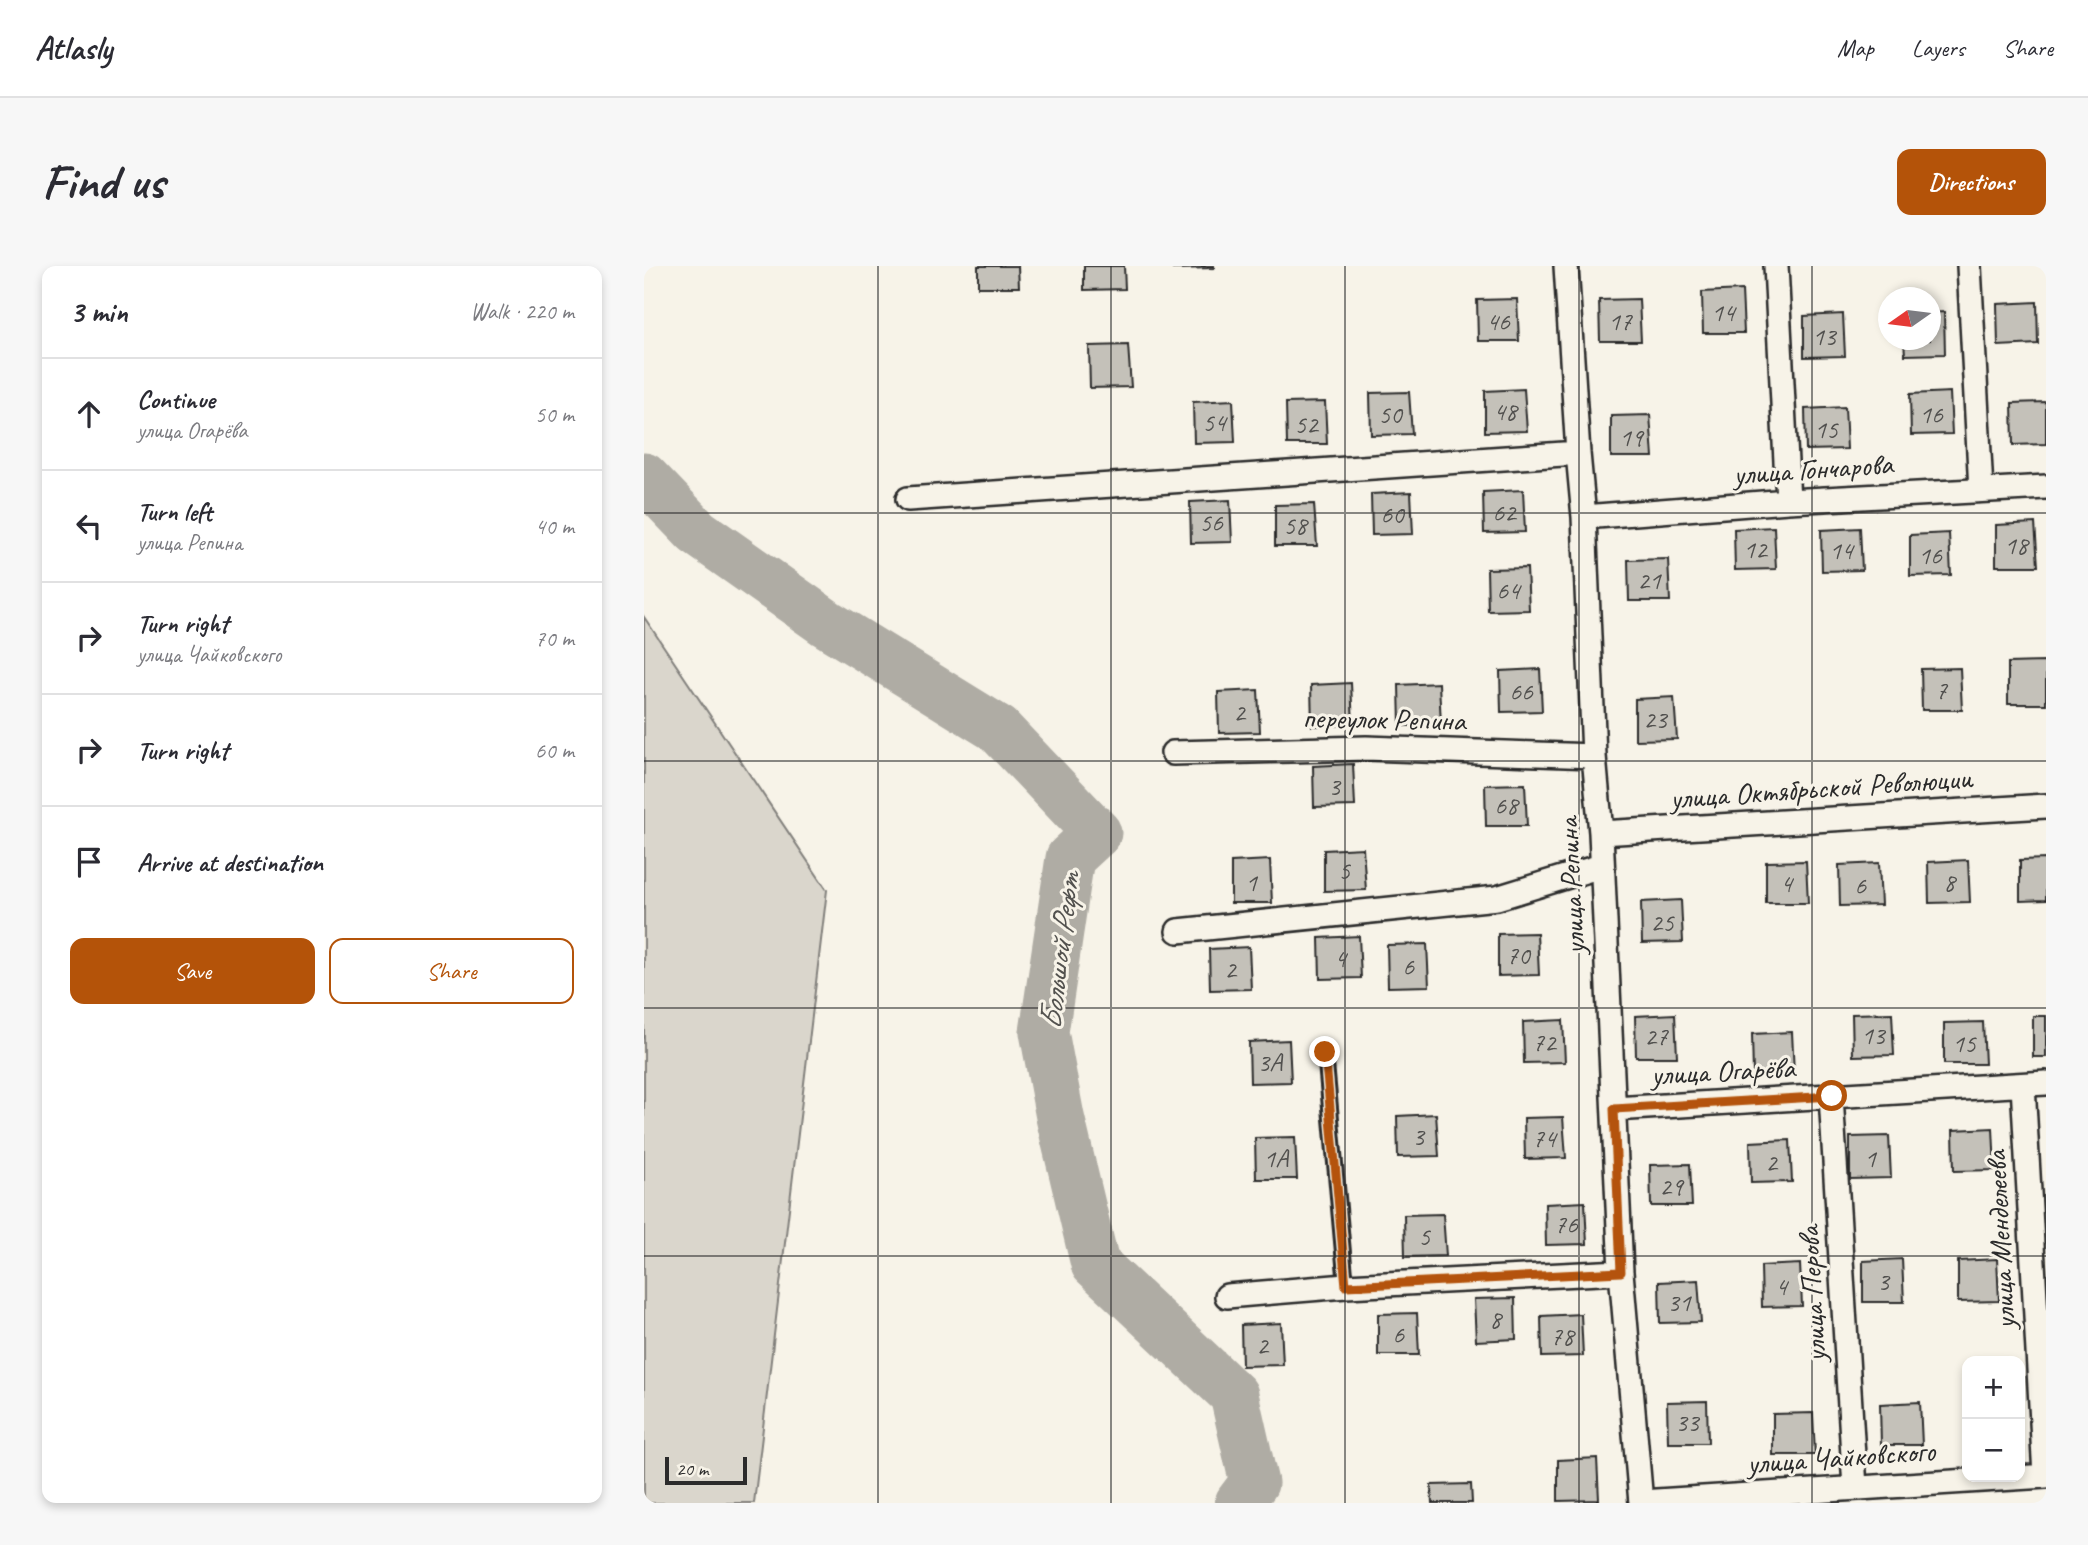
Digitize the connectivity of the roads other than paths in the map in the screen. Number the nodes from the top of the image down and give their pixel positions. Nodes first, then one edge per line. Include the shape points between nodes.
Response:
1 (1566, 266) edge
2 (1776, 266) edge
3 (1969, 266) edge
4 (1578, 453) junction
5 (2046, 487) edge
6 (1981, 490) junction
7 (908, 499) dead end
8 (1788, 501) junction
9 (1584, 517) junction
10 (1173, 753) dead end
11 (1594, 756) junction
12 (2046, 806) edge
13 (1601, 833) junction
14 (1601, 866) junction
15 (1178, 931) dead end
16 (1325, 1052) dead end
17 (2046, 1083) edge
18 (2022, 1085) junction
19 (1832, 1096) junction
20 (1614, 1109) junction
21 (1621, 1272) junction
22 (1346, 1286) junction
23 (1227, 1296) dead end
24 (2046, 1476) edge
25 (1855, 1488) junction
26 (1641, 1503) edge

1 - 4 street, улица Репина
2 - 8 street
3 - 6 street
4 - 7 street
4 - 9 street, улица Репина
5 - 6 street, улица Гончарова
6 - 8 street, улица Гончарова
8 - 9 street, улица Гончарова
9 - 11 street, улица Репина
10 - 11 street, переулок Репина via 1366,748
11 - 13 street, улица Репина
12 - 13 street, улица Октябрьской Революции
13 - 14 street, улица Репина
14 - 15 street via 1497,898
14 - 20 street, улица Репина
16 - 22 lane
17 - 18 street, улица Огарёва
18 - 19 street, улица Огарёва
18 - 24 street, улица Менделеева
19 - 20 street, улица Огарёва
19 - 25 street, улица Перова
20 - 21 street, улица Репина
21 - 22 street
21 - 26 street, улица Репина
22 - 23 street
24 - 25 street, улица Чайковского
25 - 26 street, улица Чайковского

